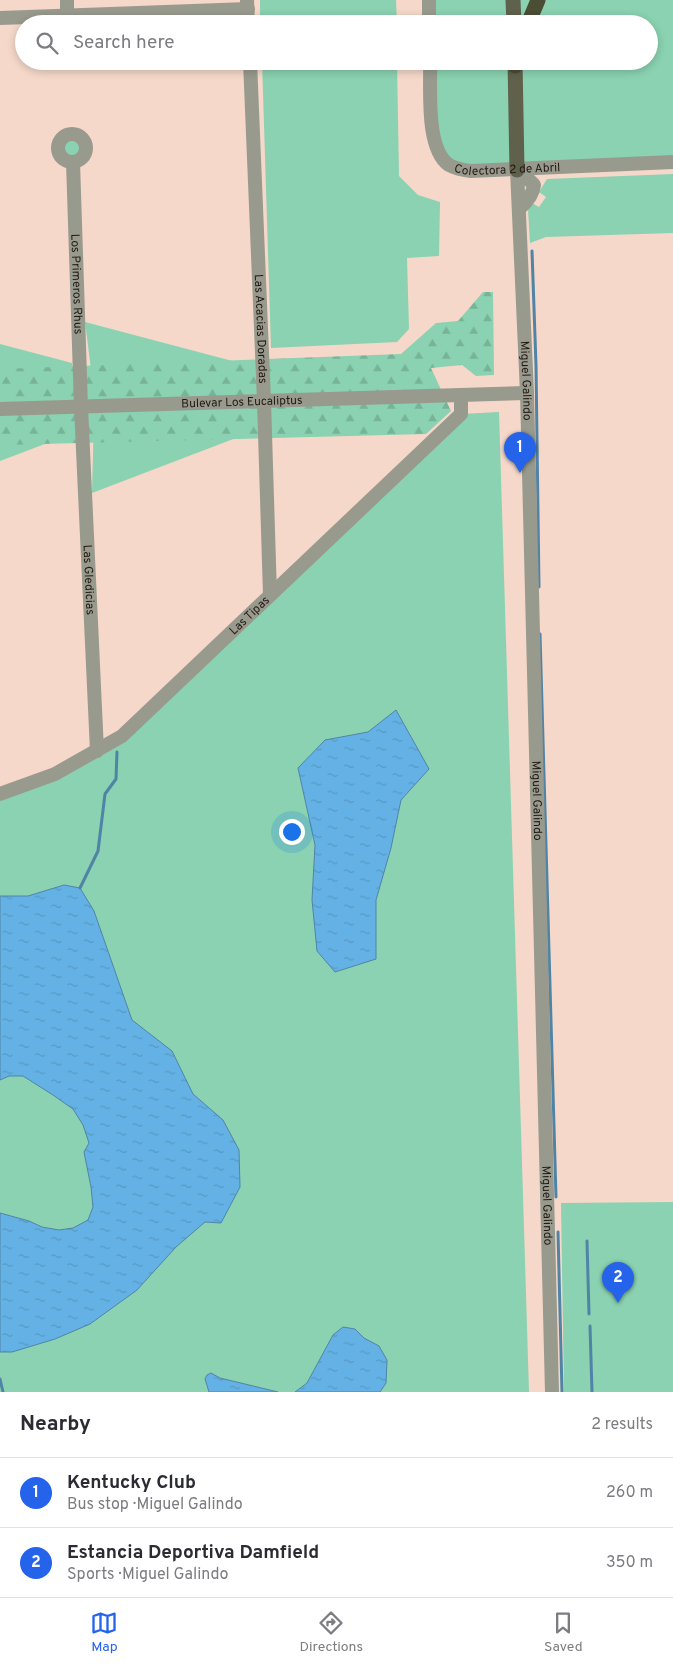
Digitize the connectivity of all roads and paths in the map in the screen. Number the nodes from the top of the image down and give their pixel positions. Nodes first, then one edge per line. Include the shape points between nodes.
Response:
1 (67, 0) edge
2 (428, 0) edge
3 (513, 0) edge
4 (538, 0) edge
5 (247, 4) edge
6 (67, 15) edge
7 (82, 15) edge
8 (429, 15) edge
9 (514, 15) edge
10 (532, 15) edge
11 (0, 18) edge
12 (15, 18) edge
13 (250, 70) edge
14 (430, 70) edge
15 (515, 70) edge
16 (73, 162) dead end
17 (673, 162) edge
18 (517, 170) junction
19 (527, 393) junction
20 (461, 395) junction
21 (264, 401) junction
22 (81, 407) junction
23 (0, 409) edge
24 (270, 595) junction
25 (97, 751) junction
26 (0, 794) edge
27 (552, 1392) edge

1 - 6 street
2 - 8 street
3 - 9 main road
4 - 10 highway
5 - 7 street
11 - 12 street
13 - 21 street, Las Acacias Doradas
14 - 18 street, Colectora 2 de Abril via 434,141 448,164 471,172
15 - 18 main road
16 - 22 street, Los Primeros Rhus
17 - 18 street, Colectora 2 de Abril
18 - 19 street, Miguel Galindo
19 - 20 street, Bulevar Los Eucaliptus
19 - 27 street, Miguel Galindo
20 - 21 street, Bulevar Los Eucaliptus
20 - 24 street, Las Tipas via 461,414
21 - 22 street, Bulevar Los Eucaliptus
21 - 24 street, Las Acacias Doradas
22 - 23 street, Bulevar Los Eucaliptus
22 - 25 street, Las Gledicias
24 - 25 street, Las Tipas via 122,736
25 - 26 street, Las Tipas via 56,774

